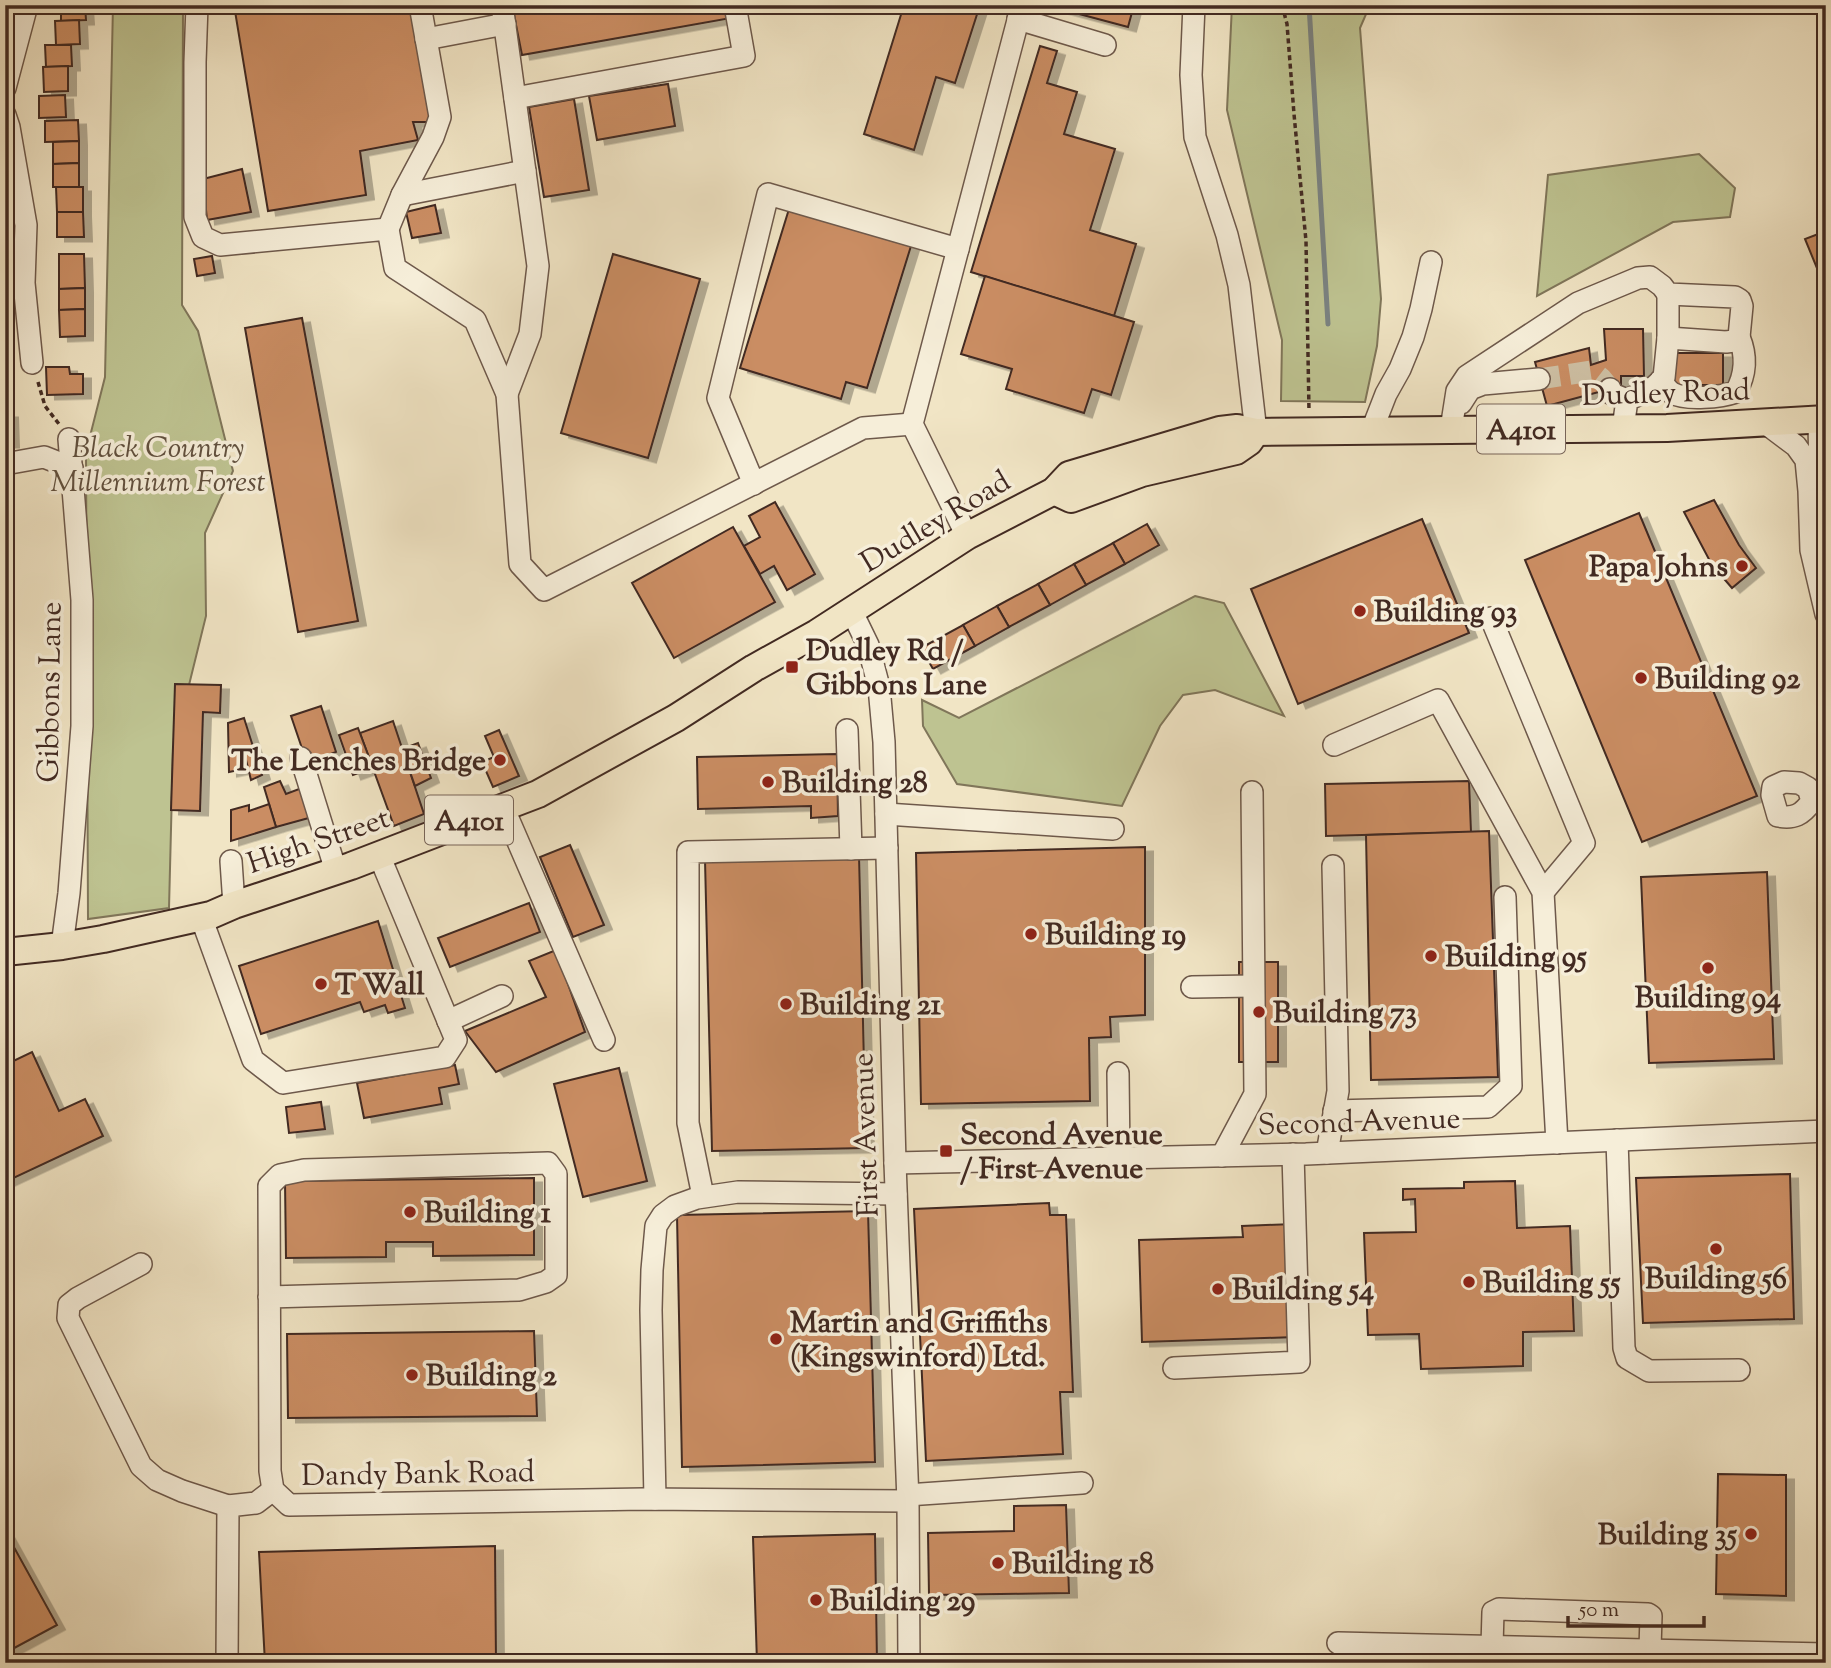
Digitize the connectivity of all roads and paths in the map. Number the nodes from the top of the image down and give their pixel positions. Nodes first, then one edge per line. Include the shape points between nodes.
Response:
1 (27, 5) edge
2 (197, 5) edge
3 (420, 5) edge
4 (735, 5) edge
5 (1194, 5) edge
6 (1282, 5) edge
7 (1020, 12) edge
8 (504, 15) edge
9 (426, 39) junction
10 (1105, 45) dead end
11 (5, 88) edge
12 (515, 97) junction
13 (5, 115) edge
14 (525, 171) junction
15 (402, 195) junction
16 (388, 229) junction
17 (958, 249) junction
18 (1431, 262) dead end
19 (15, 285) edge
20 (1668, 294) junction
21 (1739, 337) junction
22 (1668, 338) junction
23 (32, 363) joint
24 (1539, 379) tunnel mouth
25 (1661, 380) junction
26 (507, 394) junction
27 (1453, 416) junction
28 (1823, 419) edge
29 (1764, 422) junction
30 (912, 424) junction
31 (1623, 428) junction
32 (1309, 430) junction
33 (1372, 430) junction
34 (1256, 432) junction
35 (69, 439) joint
36 (5, 464) edge
37 (72, 468) junction
38 (754, 484) junction
39 (967, 536) junction
40 (1818, 585) junction
41 (851, 610) junction
42 (1826, 614) edge
43 (1491, 618) dead end
44 (847, 730) dead end
45 (1334, 745) dead end
46 (300, 758) dead end
47 (1252, 792) dead end
48 (503, 807) junction
49 (887, 814) junction
50 (1113, 829) dead end
51 (887, 848) junction
52 (851, 849) junction
53 (379, 855) junction
54 (231, 860) dead end
55 (1333, 866) dead end
56 (336, 871) junction
57 (1542, 892) junction
58 (1505, 897) dead end
59 (234, 905) junction
60 (201, 917) junction
61 (62, 946) junction
62 (5, 952) edge
63 (1253, 986) junction
64 (1192, 987) dead end
65 (502, 996) dead end
66 (448, 1021) junction
67 (604, 1040) dead end
68 (1118, 1073) dead end
69 (1334, 1111) junction
70 (1826, 1132) edge
71 (1617, 1140) junction
72 (1557, 1143) junction
73 (1327, 1153) junction
74 (1293, 1154) junction
75 (1222, 1156) junction
76 (1119, 1158) junction
77 (895, 1163) junction
78 (896, 1194) junction
79 (703, 1196) junction
80 (141, 1264) dead end
81 (269, 1297) junction
82 (1174, 1368) dead end
83 (1739, 1370) dead end
84 (1082, 1483) dead end
85 (273, 1490) junction
86 (907, 1498) junction
87 (655, 1499) junction
88 (228, 1506) junction
89 (1338, 1643) dead end
90 (1492, 1646) junction
91 (1655, 1654) edge
92 (1826, 1654) edge
93 (227, 1663) edge
94 (909, 1663) edge

1 - 11 street
2 - 16 street via 195,217 203,237 220,245
3 - 9 street
4 - 12 street via 744,56
5 - 34 street via 1191,75 1195,137 1239,285
6 - 32 path via 1306,240
7 - 10 street
7 - 17 street
8 - 9 street
8 - 12 street
9 - 15 street via 440,117
12 - 14 street
13 - 19 street via 26,225
14 - 15 street
14 - 26 street via 538,266 530,334
15 - 16 street
16 - 26 street via 395,268 475,320
17 - 30 street
17 - 38 street via 768,194 718,398
18 - 33 street via 1413,337
19 - 23 street
20 - 21 street via 1740,300
20 - 22 street
20 - 27 street via 1650,277 1638,278 1578,303 1467,376 1457,391
21 - 22 street via 1727,342
21 - 25 street via 1745,351 1742,381 1736,392 1683,397 1670,392
22 - 25 street
23 - 35 path via 45,406
24 - 27 street via 1470,389
25 - 31 street via 1653,388 1619,394
26 - 38 street via 520,564 544,590
27 - 31 main road, Dudley Road / A4101
27 - 33 main road, Dudley Road / A4101
28 - 29 main road, Dudley Road / A4101
28 - 40 street
29 - 31 main road, Dudley Road / A4101
29 - 40 street via 1796,446 1806,460 1811,550
30 - 38 street via 863,428
30 - 39 street
32 - 33 main road, Dudley Road / A4101
32 - 34 main road, Dudley Road / A4101
34 - 39 main road, Dudley Road / A4101 via 1220,430 1069,474 1054,491
35 - 37 street, Gibbons Lane
36 - 37 street via 44,457
37 - 61 street, Gibbons Lane via 82,600 82,726
39 - 41 main road, Dudley Road / A4101
40 - 42 street
41 - 48 main road, High Street / A4101 via 676,718 538,794
41 - 49 street, First Avenue via 868,645 879,687
43 - 57 street via 1584,843
44 - 52 street
45 - 57 street via 1438,700
46 - 56 street
47 - 63 street
48 - 53 main road, High Street / A4101
48 - 67 street
49 - 50 street
49 - 51 street, First Avenue
51 - 52 street
51 - 77 street, First Avenue
52 - 79 street via 688,852 688,1123
53 - 56 main road, High Street / A4101
53 - 66 street
54 - 59 street
55 - 69 street via 1338,1091
56 - 59 main road, High Street / A4101
57 - 72 street
58 - 69 street via 1511,1086 1488,1107
59 - 60 main road, High Street / A4101
60 - 61 main road, High Street / A4101
60 - 66 street via 253,1060 283,1083 445,1057 456,1040
61 - 62 main road, High Street / A4101
63 - 64 street
63 - 75 street via 1255,1094
65 - 66 street
68 - 76 street
69 - 73 street
70 - 71 street, Second Avenue
71 - 72 street, Second Avenue
71 - 83 street via 1627,1358 1649,1371
72 - 73 street, Second Avenue
73 - 74 street, Second Avenue
74 - 75 street, Second Avenue
74 - 82 street via 1299,1362
75 - 76 street, Second Avenue
76 - 77 street, Second Avenue
77 - 78 street, First Avenue
78 - 79 street via 756,1191
78 - 86 street, First Avenue
79 - 87 street via 675,1206 656,1226 651,1310
80 - 88 street via 78,1298 69,1305 68,1318 141,1466 156,1480
81 - 81 street, Dandy Bank Road via 269,1186 279,1175 304,1170 548,1163 556,1174 556,1275 546,1282 519,1290
81 - 85 street, Dandy Bank Road
84 - 86 street, Dandy Bank Road
85 - 87 street, Dandy Bank Road via 289,1506
85 - 88 street via 256,1503
86 - 87 street, Dandy Bank Road
86 - 94 street, First Avenue
88 - 93 street
89 - 90 street
90 - 91 street
90 - 91 street via 1493,1612 1499,1609 1648,1614
91 - 92 street

